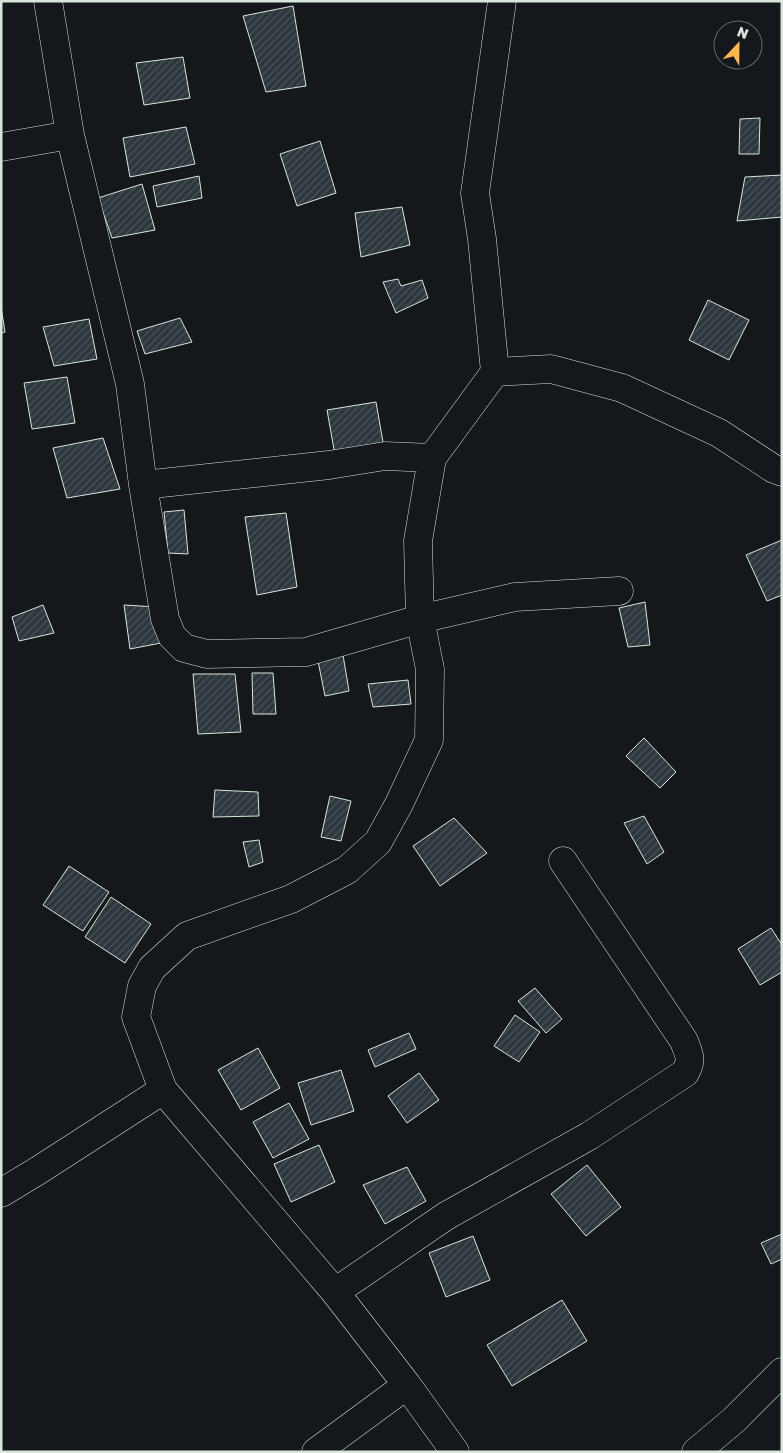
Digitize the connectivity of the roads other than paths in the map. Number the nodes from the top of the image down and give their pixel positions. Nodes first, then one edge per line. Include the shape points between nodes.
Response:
1 (502, 1) edge
2 (53, 3) edge
3 (70, 135) junction
4 (1, 147) edge
5 (495, 372) junction
6 (432, 458) junction
7 (782, 472) edge
8 (143, 484) junction
9 (619, 591) dead end
10 (420, 619) junction
11 (563, 861) dead end
12 (163, 1090) junction
13 (1, 1193) edge
14 (335, 1292) junction
15 (782, 1372) edge
16 (407, 1385) junction
17 (316, 1452) edge
18 (455, 1452) edge
19 (696, 1452) edge

1 - 5 street via 475,193
2 - 3 street
3 - 4 street
3 - 8 street via 130,384
5 - 6 street
5 - 7 street via 551,369 622,388 719,433
6 - 8 street via 385,456 329,465
6 - 10 street via 418,541
8 - 10 street via 165,619 172,636 184,648 207,654 306,652
9 - 10 street via 515,597
10 - 12 street via 430,669 429,740 399,804 378,842 346,870 291,899 187,936 152,968 142,986 136,1018
11 - 14 street via 684,1041 690,1065 685,1073 589,1136 446,1216
12 - 13 street
12 - 14 street
14 - 16 street
15 - 19 street
16 - 17 street
16 - 18 street

